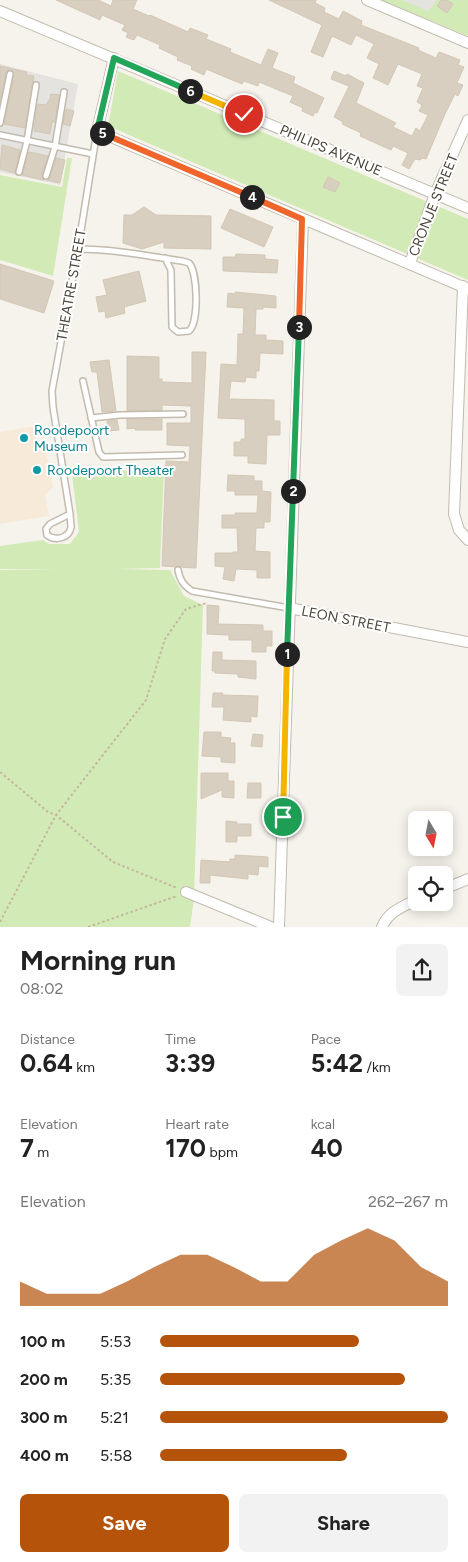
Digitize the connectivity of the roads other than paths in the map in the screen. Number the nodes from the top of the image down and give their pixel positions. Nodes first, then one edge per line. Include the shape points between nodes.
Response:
1 (367, 0) edge
2 (0, 11) edge
3 (468, 43) edge
4 (114, 58) junction
5 (10, 74) dead end
6 (36, 84) dead end
7 (64, 92) dead end
8 (468, 120) edge
9 (0, 123) edge
10 (97, 131) junction
11 (0, 135) edge
12 (27, 141) junction
13 (54, 147) junction
14 (93, 154) junction
15 (19, 172) dead end
16 (46, 176) dead end
17 (435, 194) junction
18 (468, 208) edge
19 (302, 219) junction
20 (78, 250) junction
21 (165, 258) junction
22 (410, 263) junction
23 (465, 287) edge
24 (83, 381) dead end
25 (184, 414) dead end
26 (91, 418) junction
27 (182, 455) dead end
28 (70, 514) junction
29 (468, 540) edge
30 (178, 570) dead end
31 (289, 608) junction
32 (468, 642) edge
33 (468, 880) edge
34 (453, 886) edge
35 (186, 892) road end
36 (408, 904) edge
37 (271, 927) edge
38 (279, 927) edge
39 (382, 927) edge

1 - 3 street
2 - 4 street, PHILIPS AVENUE
4 - 10 street, THEATRE STREET
4 - 17 street, PHILIPS AVENUE
5 - 9 lane
6 - 12 lane
7 - 13 lane
8 - 17 street, CRONJE STREET
10 - 14 lane, THEATRE STREET
10 - 19 street
11 - 12 lane
12 - 13 lane
12 - 15 lane
13 - 14 lane
13 - 16 lane
14 - 20 lane, THEATRE STREET
17 - 18 street, PHILIPS AVENUE
17 - 22 street, CRONJE STREET
19 - 22 street
19 - 31 street
20 - 21 lane
20 - 28 lane, THEATRE STREET via 52,391
21 - 21 lane via 189,263 194,272 194,325 189,331 178,332 172,327 171,270
22 - 23 street
23 - 29 street via 454,514 458,530
24 - 26 lane
25 - 26 lane
26 - 27 lane via 103,457
28 - 28 lane, THEATRE STREET via 50,524 46,529 47,535 56,539 65,536 70,529
30 - 31 lane, LEON STREET via 184,586 192,591
31 - 32 street, LEON STREET
31 - 38 street
33 - 34 street
35 - 37 street
36 - 39 street via 391,914

